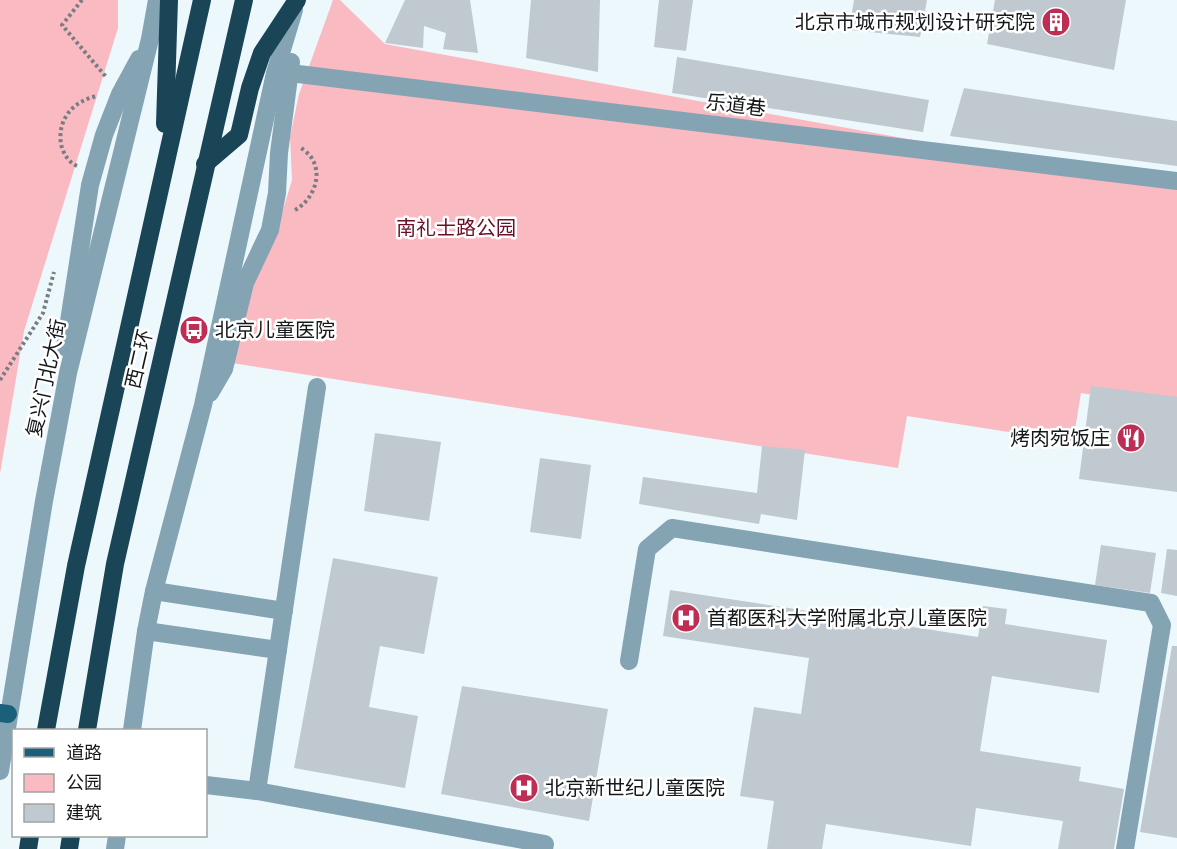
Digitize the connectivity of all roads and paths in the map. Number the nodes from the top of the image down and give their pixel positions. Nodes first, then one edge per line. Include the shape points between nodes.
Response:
1 (82, 0) edge
2 (157, 0) edge
3 (169, 0) edge
4 (202, 0) edge
5 (244, 0) edge
6 (297, 0) edge
7 (290, 73) junction
8 (106, 87) dead end
9 (205, 164) junction
10 (164, 166) junction
11 (1177, 181) edge
12 (55, 267) dead end
13 (0, 380) edge
14 (317, 387) dead end
15 (203, 405) junction
16 (154, 591) junction
17 (284, 611) junction
18 (146, 631) junction
19 (278, 650) junction
20 (629, 662) dead end
21 (4, 714) edge
22 (46, 729) edge
23 (87, 729) edge
24 (132, 729) edge
25 (0, 771) edge
26 (207, 784) edge
27 (257, 791) junction
28 (544, 849) edge
29 (1125, 849) edge

1 - 8 path via 62,25 108,79
2 - 21 street, 复兴门北大街 via 150,39 120,94 90,185 52,453
3 - 10 highway
4 - 10 highway, 西二环
5 - 9 highway, 西二环
6 - 7 street
6 - 9 highway via 262,52 239,135
6 - 15 street via 275,73
7 - 11 street, 乐道巷
7 - 15 street via 270,230 245,284 224,369
9 - 23 highway, 西二环 via 115,564
10 - 22 highway, 西二环 via 76,566
12 - 13 path via 43,313
14 - 17 street
15 - 16 street
16 - 17 street
16 - 18 street
17 - 19 street
18 - 19 street
18 - 24 street
19 - 27 street
20 - 29 street via 646,549 672,528 1151,603 1162,625
21 - 25 street, 复兴门北大街
26 - 27 street
27 - 28 street via 545,844

